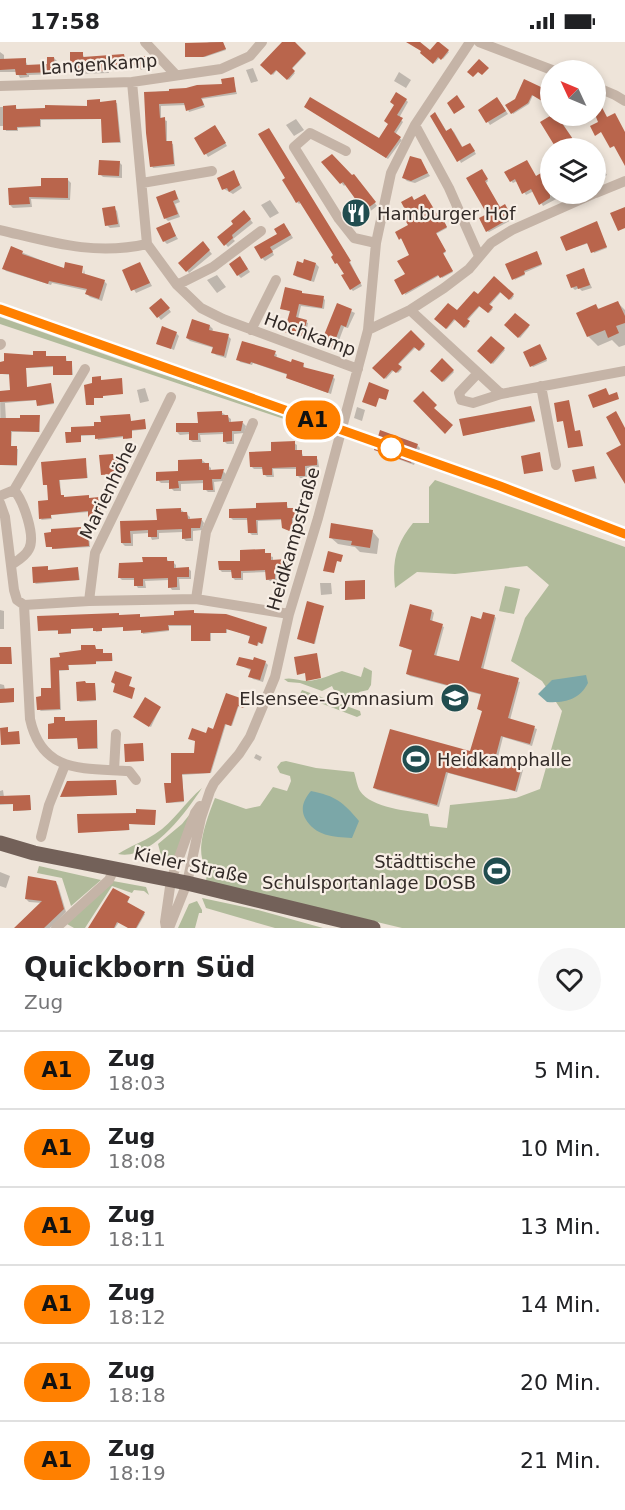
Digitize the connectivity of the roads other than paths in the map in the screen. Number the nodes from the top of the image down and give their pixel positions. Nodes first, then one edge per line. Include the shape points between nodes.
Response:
1 (145, 42) edge
2 (262, 42) edge
3 (470, 42) edge
4 (479, 42) edge
5 (540, 65) edge
6 (175, 74) junction
7 (132, 82) junction
8 (0, 86) edge
9 (606, 91) edge
10 (625, 101) edge
11 (414, 125) junction
12 (346, 151) dead end
13 (212, 171) dead end
14 (625, 181) edge
15 (142, 183) junction
16 (606, 188) edge
17 (570, 204) edge
18 (0, 230) edge
19 (261, 231) dead end
20 (376, 243) junction
21 (147, 244) junction
22 (479, 256) junction
23 (276, 280) dead end
24 (177, 285) junction
25 (410, 310) junction
26 (251, 330) junction
27 (368, 330) junction
28 (85, 369) dead end
29 (357, 369) junction
30 (478, 373) junction
31 (624, 375) edge
32 (541, 386) junction
33 (501, 394) junction
34 (171, 397) dead end
35 (253, 423) dead end
36 (556, 465) dead end
37 (14, 490) junction
38 (0, 496) edge
39 (0, 502) edge
40 (11, 565) junction
41 (196, 599) junction
42 (89, 601) junction
43 (24, 605) junction
44 (289, 614) junction
45 (116, 734) dead end
46 (65, 765) junction
47 (114, 770) junction
48 (136, 780) dead end
49 (210, 791) junction
50 (41, 837) dead end
51 (0, 843) edge
52 (114, 870) junction
53 (171, 880) junction
54 (187, 883) junction
55 (56, 928) edge
56 (167, 928) edge
57 (373, 928) edge

1 - 6 street
2 - 6 street, Langenkamp via 250,56 221,69
3 - 11 street, Heidkampstraße
4 - 5 street
6 - 7 street, Langenkamp
7 - 8 street, Langenkamp
7 - 15 street
9 - 10 street
11 - 20 street, Heidkampstraße via 392,173
11 - 22 street via 449,188
12 - 20 street via 310,133 294,147 354,238
13 - 15 street
14 - 16 street
15 - 21 street
17 - 22 street via 512,230
18 - 21 street via 81,248 123,250
19 - 24 street via 213,267
20 - 27 street, Heidkampstraße
21 - 24 street, Hochkamp
22 - 25 street via 469,269
23 - 26 street, Hochkamp
24 - 26 street, Hochkamp via 201,308
25 - 27 street
25 - 30 street
26 - 29 street, Hochkamp
27 - 29 street, Heidkampstraße
28 - 37 street
29 - 44 street, Heidkampstraße
30 - 33 street
30 - 33 street via 459,393 461,400 473,403
31 - 32 street
32 - 33 street
32 - 36 street
34 - 42 street, Marienhöhe via 95,553
35 - 41 street via 206,532
37 - 38 street
37 - 40 street via 31,535 30,547
39 - 40 street
40 - 43 street via 17,600
41 - 42 street
41 - 44 street
42 - 43 street
43 - 46 street via 33,736 43,751
44 - 49 street, Heidkampstraße via 275,676 250,737
45 - 47 street
46 - 47 street
46 - 50 street
47 - 48 street via 129,771
49 - 53 street, Heidkampstraße via 195,813
49 - 54 street, Heidkampstraße
51 - 52 main road, Kieler Straße
52 - 53 main road, Kieler Straße
52 - 55 street via 110,879
53 - 54 main road, Kieler Straße
53 - 56 street, Heidkampstraße
54 - 56 street, Heidkampstraße
54 - 57 main road, Kieler Straße

